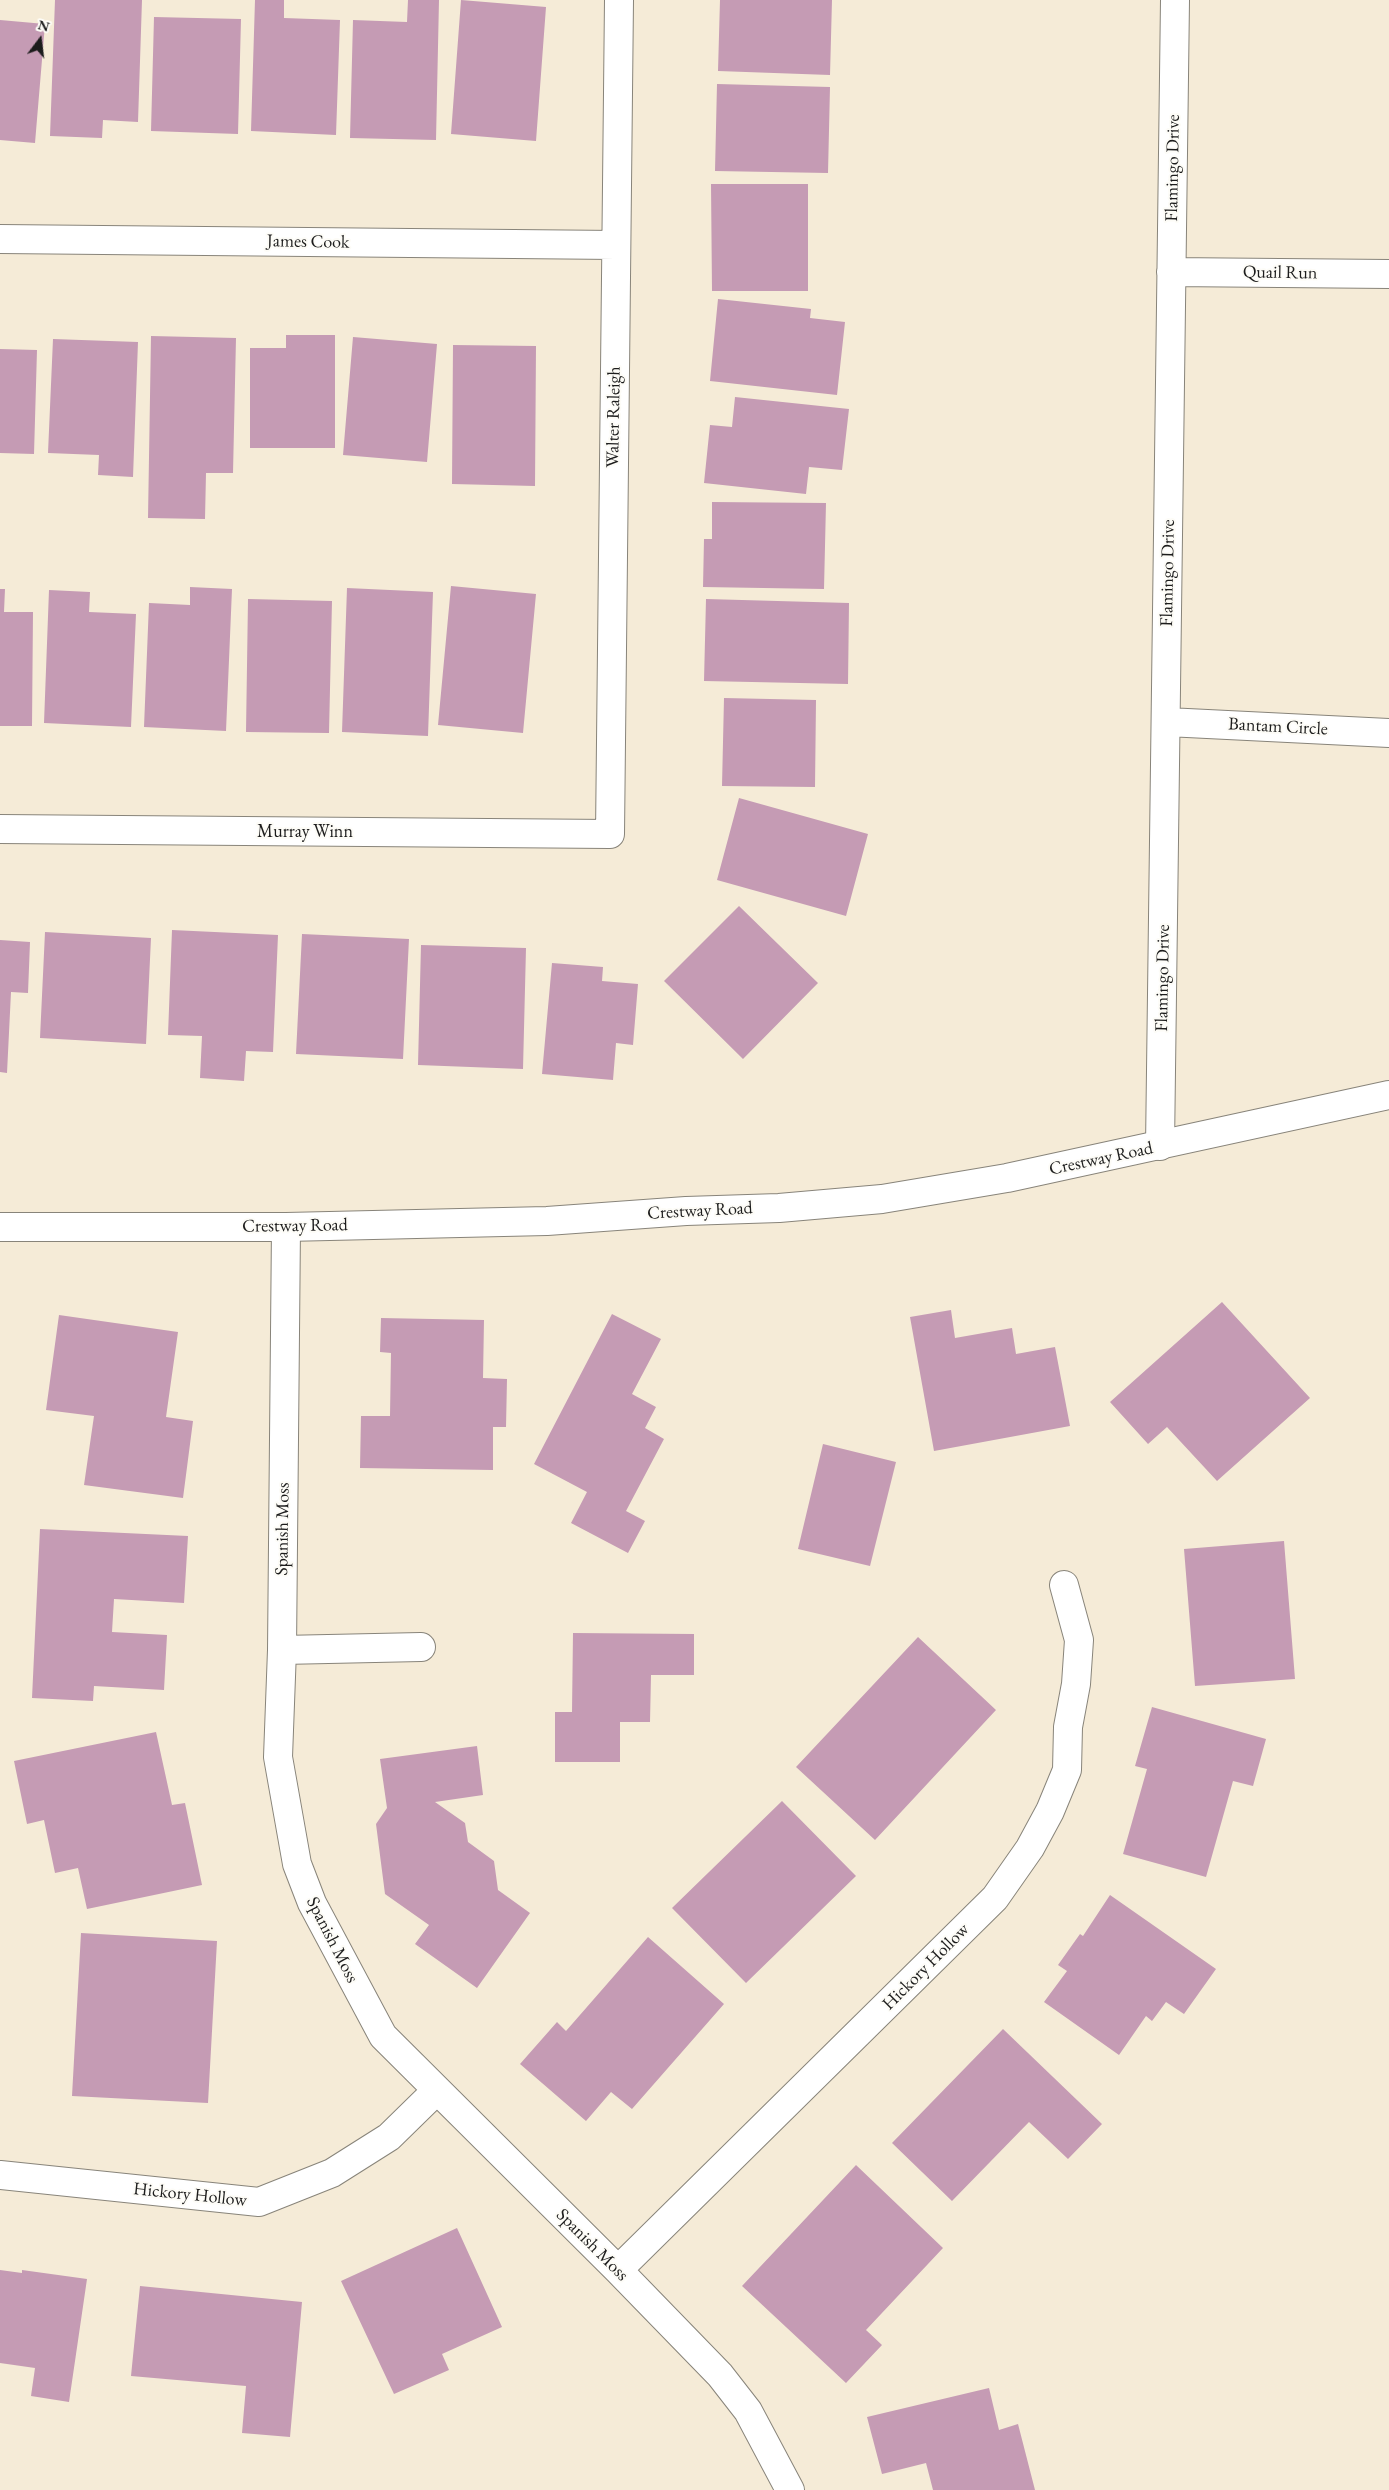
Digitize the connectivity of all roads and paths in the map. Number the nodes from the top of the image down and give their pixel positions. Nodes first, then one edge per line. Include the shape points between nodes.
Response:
1 (619, 0) edge
2 (1174, 0) edge
3 (0, 239) edge
4 (616, 245) junction
5 (1171, 272) junction
6 (1389, 274) edge
7 (1167, 722) junction
8 (1389, 733) edge
9 (0, 829) edge
10 (610, 834) joint
11 (1389, 1095) edge
12 (1160, 1146) junction
13 (0, 1227) edge
14 (286, 1227) junction
15 (1064, 1585) dead end
16 (421, 1647) dead end
17 (282, 1650) junction
18 (436, 2091) junction
19 (0, 2175) edge
20 (618, 2270) junction
21 (790, 2490) edge

1 - 4 street, Walter Raleigh
2 - 5 street, Flamingo Drive
3 - 4 street, James Cook
4 - 10 street, Walter Raleigh
5 - 6 street, Quail Run
5 - 7 street, Flamingo Drive
7 - 8 street, Bantam Circle
7 - 12 street, Flamingo Drive
9 - 10 street, Murray Winn
11 - 12 street, Crestway Road
12 - 14 street, Crestway Road via 1007,1178 873,1200 547,1221
13 - 14 street, Crestway Road
14 - 17 street, Spanish Moss
15 - 20 street, Hickory Hollow via 1079,1640 1068,1728 1067,1770 1030,1848 995,1898
16 - 17 street
17 - 18 street, Spanish Moss via 278,1757 296,1864 312,1903 383,2036
18 - 19 street, Hickory Hollow via 389,2137 332,2173 259,2202
18 - 20 street, Spanish Moss
20 - 21 street, Spanish Moss via 720,2375 748,2411

